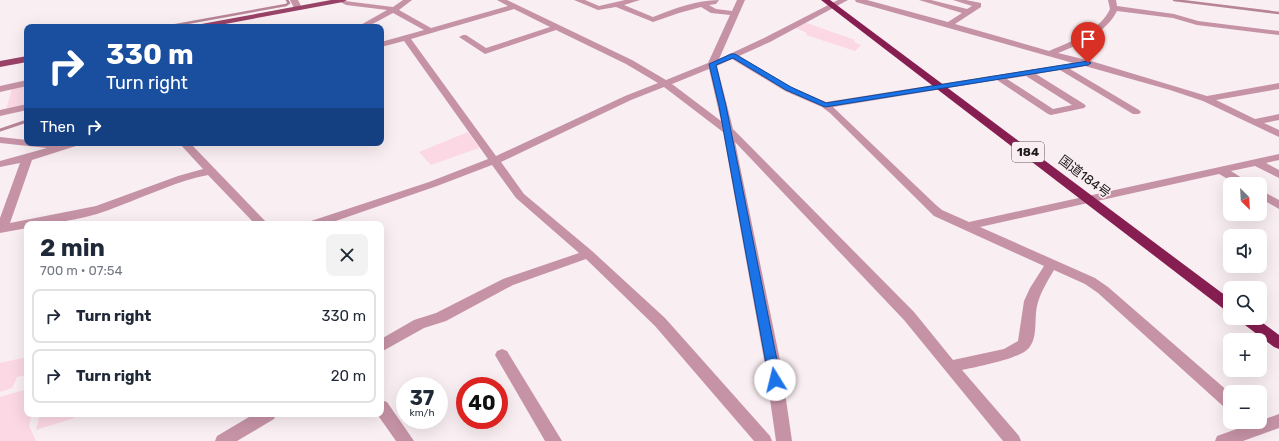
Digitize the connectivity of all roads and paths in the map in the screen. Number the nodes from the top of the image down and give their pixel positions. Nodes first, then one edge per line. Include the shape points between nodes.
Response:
1 (294, 0) edge
2 (342, 0) edge
3 (408, 0) edge
4 (501, 0) edge
5 (578, 0) edge
6 (636, 0) edge
7 (715, 0) edge
8 (741, 0) edge
9 (844, 0) edge
10 (859, 0) edge
11 (923, 0) edge
12 (957, 0) edge
13 (987, 0) edge
14 (829, 3) edge
15 (616, 4) junction
16 (1113, 4) edge
17 (703, 5) junction
18 (978, 6) junction
19 (513, 7) junction
20 (298, 8) junction
21 (393, 10) junction
22 (968, 12) junction
23 (734, 13) junction
24 (212, 24) edge
25 (367, 24) edge
26 (948, 25) junction
27 (557, 27) junction
28 (429, 30) junction
29 (1279, 33) edge
30 (405, 37) junction
31 (463, 37) dead end
32 (384, 44) edge
33 (1051, 53) junction
34 (733, 56) junction
35 (24, 60) edge
36 (1088, 63) junction
37 (0, 64) edge
38 (712, 64) junction
39 (1061, 67) junction
40 (1028, 73) junction
41 (1000, 78) junction
42 (665, 83) junction
43 (24, 84) edge
44 (1279, 86) edge
45 (942, 88) junction
46 (0, 89) edge
47 (1206, 99) junction
48 (825, 105) junction
49 (24, 108) edge
50 (1136, 112) dead end
51 (0, 113) edge
52 (1279, 117) edge
53 (1255, 122) junction
54 (726, 130) junction
55 (1279, 134) edge
56 (0, 140) edge
57 (24, 143) edge
58 (52, 146) edge
59 (64, 146) edge
60 (187, 146) edge
61 (54, 149) junction
62 (1279, 157) edge
63 (27, 158) junction
64 (494, 161) junction
65 (1256, 162) junction
66 (0, 164) edge
67 (1221, 170) junction
68 (210, 171) junction
69 (1279, 175) edge
70 (1233, 177) edge
71 (1267, 197) edge
72 (1089, 199) junction
73 (1279, 205) edge
74 (41, 221) edge
75 (259, 221) edge
76 (324, 221) edge
77 (24, 224) edge
78 (968, 226) junction
79 (1, 229) edge
80 (588, 254) junction
81 (1052, 264) junction
82 (1223, 301) edge
83 (1255, 325) edge
84 (1279, 343) edge
85 (384, 344) edge
86 (502, 355) dead end
87 (950, 367) junction
88 (1223, 396) edge
89 (384, 411) edge
90 (263, 417) edge
91 (1279, 421) edge
92 (1267, 423) edge
93 (1248, 429) edge
94 (224, 441) edge
95 (406, 441) edge
96 (554, 441) edge
97 (764, 441) edge
98 (784, 441) edge
99 (1013, 441) edge
100 (1224, 441) edge

1 - 20 street
2 - 20 main road
2 - 21 street via 346,3 381,6
3 - 21 street
4 - 19 street
5 - 15 street via 598,8
6 - 15 street
7 - 17 street
8 - 23 street
9 - 14 street
10 - 26 street
11 - 22 street
12 - 18 street
13 - 18 street
14 - 34 street via 767,40
14 - 45 highway, 国道184号 / 184
15 - 17 street via 653,20 676,11
16 - 29 street via 1197,23
16 - 33 street via 1098,28 1069,46
17 - 23 street via 714,11
18 - 22 street
19 - 27 street
19 - 28 street
20 - 24 main road
21 - 25 street
21 - 28 street
22 - 26 street
23 - 38 street
26 - 33 street
27 - 31 street via 485,50
27 - 42 street via 629,62
28 - 30 street
30 - 32 street
30 - 64 street
33 - 36 street
34 - 38 street
34 - 48 street via 788,89
35 - 37 main road
36 - 39 street
36 - 47 street
38 - 42 street
38 - 54 street via 723,106
39 - 40 street
39 - 50 street
40 - 41 street
40 - 41 street via 1082,106 1051,112
41 - 45 street
42 - 54 street
42 - 64 street
43 - 46 street
44 - 47 street
45 - 48 street
45 - 72 highway, 国道184号 / 184
47 - 53 street
48 - 78 street via 932,208
49 - 51 street
52 - 53 street
53 - 55 street
54 - 87 street via 735,136 763,168 909,316
54 - 98 street via 773,365
56 - 57 street
58 - 61 street
59 - 61 street
60 - 68 street
61 - 63 street
62 - 65 street
63 - 66 street
63 - 79 street
64 - 76 street
64 - 80 street via 520,196
65 - 67 street
65 - 69 street
67 - 70 street
67 - 72 street
68 - 74 street via 173,181 101,209
68 - 75 street
71 - 73 street
72 - 78 street
72 - 82 highway, 国道184号 / 184
77 - 79 street
78 - 81 street
80 - 85 street via 508,282 441,317 419,324
80 - 97 street via 660,322
81 - 87 street via 1031,296 1026,341 1021,347
81 - 88 street via 1090,281 1103,290
83 - 84 highway
86 - 96 street
87 - 99 street
89 - 95 street
90 - 94 street
91 - 92 street
93 - 100 street

